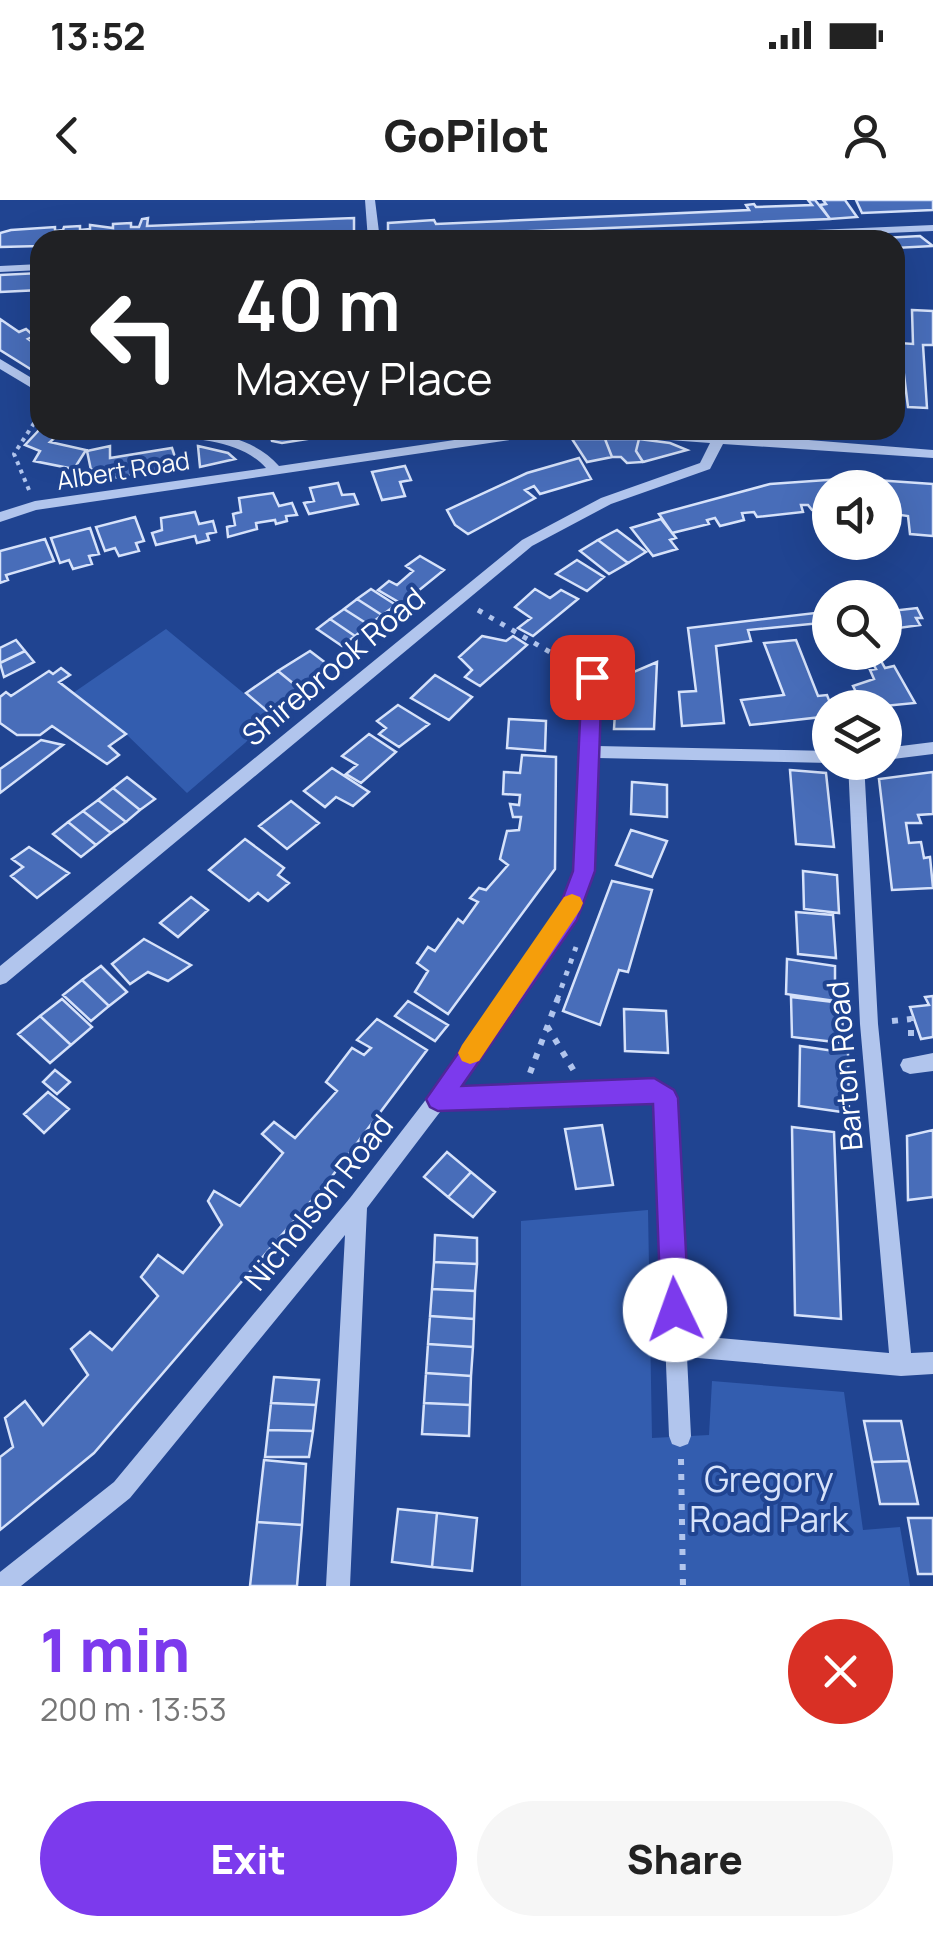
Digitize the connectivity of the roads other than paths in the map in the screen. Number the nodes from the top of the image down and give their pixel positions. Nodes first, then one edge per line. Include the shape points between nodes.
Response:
1 (370, 200) edge
2 (933, 228) edge
3 (373, 230) edge
4 (885, 230) edge
5 (30, 268) edge
6 (0, 269) edge
7 (0, 362) edge
8 (30, 382) edge
9 (210, 440) edge
10 (479, 440) edge
11 (708, 440) edge
12 (776, 440) edge
13 (933, 454) edge
14 (275, 469) junction
15 (0, 517) edge
16 (592, 677) road end
17 (933, 748) edge
18 (589, 752) junction
19 (902, 752) edge
20 (812, 757) edge
21 (857, 780) edge
22 (0, 977) edge
23 (933, 1062) edge
24 (910, 1066) road end
25 (438, 1099) junction
26 (357, 1206) junction
27 (677, 1345) junction
28 (933, 1362) edge
29 (901, 1365) junction
30 (680, 1436) road end
31 (2, 1586) edge
32 (338, 1586) edge

1 - 3 street
2 - 4 street
5 - 6 street
7 - 8 street
9 - 14 street via 249,448
10 - 14 street, Albert Road
11 - 22 street, Shirebrook Road via 705,466 606,501 542,534
12 - 13 street
14 - 15 street, Albert Road
16 - 18 street, Nicholson Road
17 - 19 street
18 - 20 street
18 - 25 street, Nicholson Road via 584,871 568,913
21 - 29 street, Barton Road via 869,1024
23 - 24 street
25 - 26 street, Nicholson Road
25 - 27 street via 654,1090 665,1098
26 - 31 street, Nicholson Road via 122,1490
26 - 32 street
27 - 29 street
27 - 30 street
28 - 29 street

